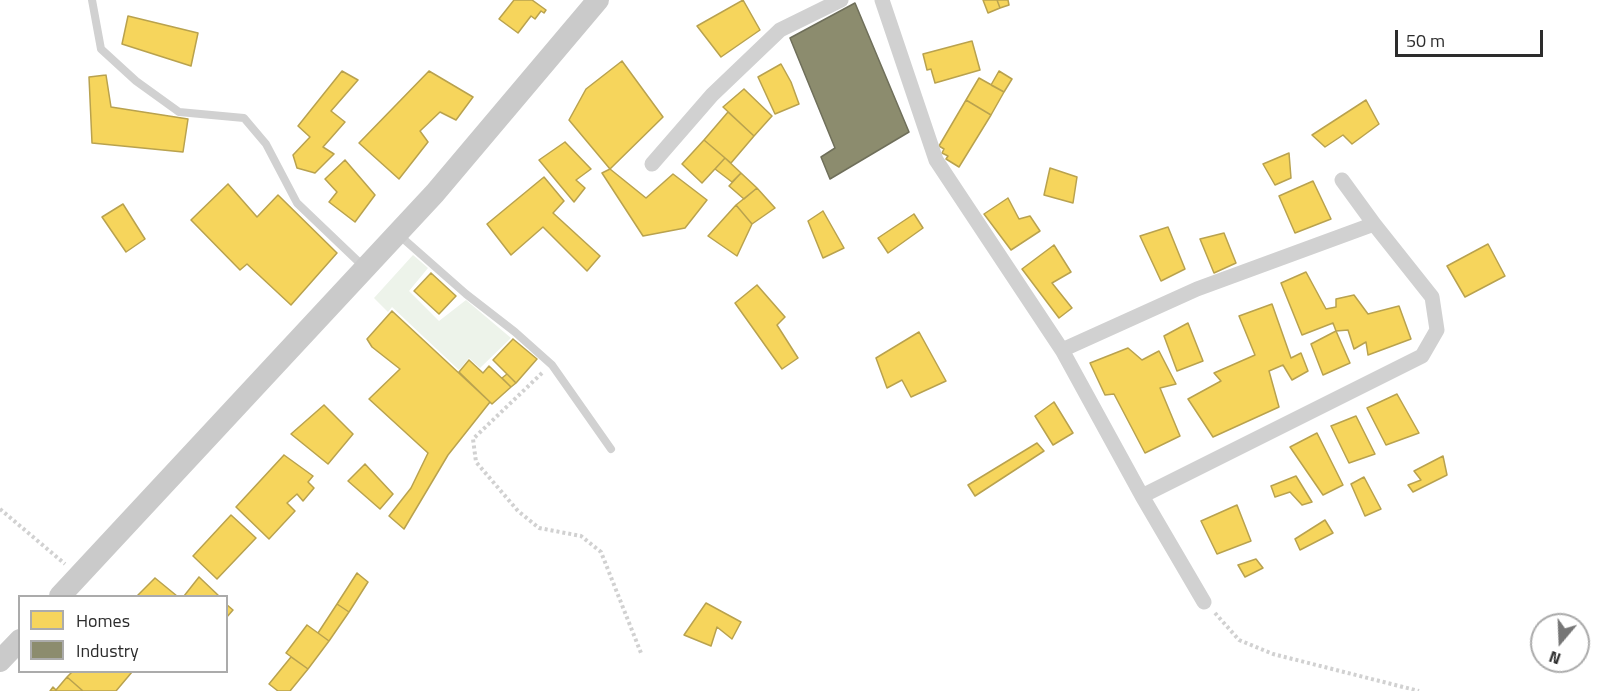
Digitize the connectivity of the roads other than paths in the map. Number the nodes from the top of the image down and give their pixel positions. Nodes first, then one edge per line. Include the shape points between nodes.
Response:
1 (92, 0) edge
2 (598, 0) edge
3 (841, 0) edge
4 (882, 0) edge
5 (652, 164) dead end
6 (1342, 180) dead end
7 (1374, 224) junction
8 (398, 234) junction
9 (366, 268) junction
10 (1062, 350) junction
11 (611, 449) dead end
12 (1142, 496) junction
13 (62, 595) edge
14 (1204, 602) road end
15 (18, 642) edge
16 (0, 661) edge

1 - 9 lane via 101,49 136,81 179,111 244,118 266,144 297,203
2 - 8 main road
3 - 5 street via 780,30 712,95
4 - 10 street via 936,160
6 - 7 street
7 - 10 street via 1197,289
7 - 12 street via 1432,297 1437,330 1422,356
8 - 9 main road
8 - 11 lane via 552,365
9 - 13 main road
10 - 12 street
12 - 14 street
15 - 16 main road

